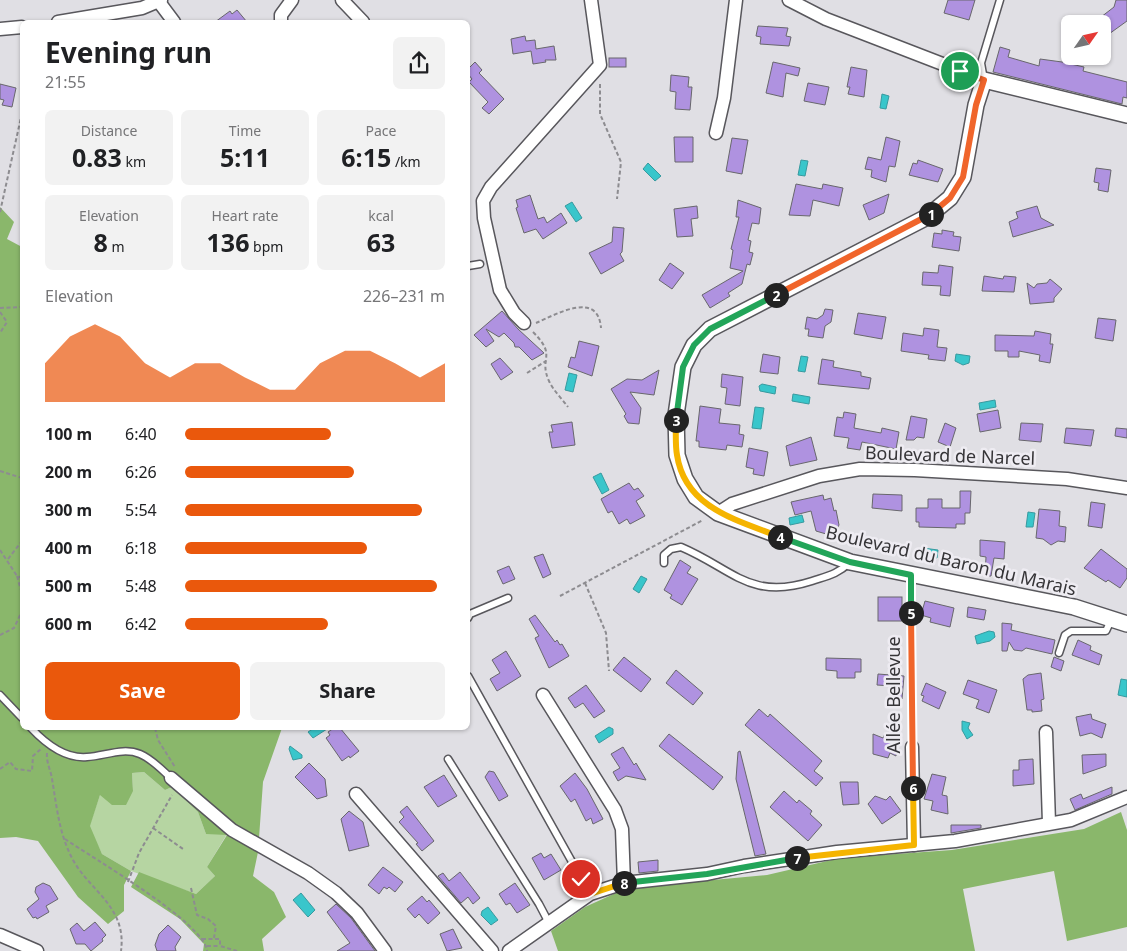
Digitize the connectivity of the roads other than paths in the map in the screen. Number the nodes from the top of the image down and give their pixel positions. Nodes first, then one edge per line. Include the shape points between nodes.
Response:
1 (292, 0) edge
2 (342, 0) edge
3 (591, 0) edge
4 (736, 0) edge
5 (789, 0) edge
6 (1000, 0) edge
7 (160, 1) edge
8 (70, 20) edge
9 (173, 20) edge
10 (281, 20) edge
11 (361, 20) edge
12 (20, 27) edge
13 (0, 29) edge
14 (984, 80) junction
15 (1127, 115) edge
16 (716, 133) dead end
17 (480, 264) dead end
18 (470, 266) edge
19 (524, 323) road end
20 (1127, 488) edge
21 (716, 511) junction
22 (850, 562) junction
23 (664, 563) dead end
24 (508, 598) dead end
25 (470, 614) edge
26 (1112, 620) junction
27 (1127, 624) edge
28 (1059, 653) dead end
29 (470, 680) edge
30 (0, 695) edge
31 (543, 695) dead end
32 (20, 716) edge
33 (33, 730) edge
34 (1046, 732) dead end
35 (912, 747) road end
36 (448, 759) dead end
37 (174, 782) joint
38 (356, 794) dead end
39 (1127, 797) edge
40 (1049, 824) junction
41 (914, 845) junction
42 (624, 882) junction
43 (590, 894) junction
44 (549, 923) junction
45 (0, 935) edge
46 (37, 951) edge
47 (385, 951) edge
48 (492, 951) edge
49 (509, 951) edge

1 - 10 street
2 - 11 street
3 - 19 street via 600,65 491,187 483,201 500,290
4 - 16 street via 724,98
5 - 14 street via 826,20
6 - 14 lane via 981,63
7 - 8 street via 142,8
7 - 9 street
12 - 13 street
14 - 15 street
14 - 21 street, Boulevard du Baron du Marais via 976,105 963,177 950,198 927,217 710,329 694,345 683,367 676,416 677,455 685,479 696,496
17 - 18 lane
20 - 21 street, Boulevard de Narcel via 1067,479 860,469 819,476
21 - 22 street, Boulevard du Baron du Marais
22 - 23 lane via 839,573 800,585 774,588 756,586 736,578 681,547 664,555
22 - 26 street, Boulevard du Baron du Marais via 1074,607
24 - 25 lane
26 - 27 street, Boulevard du Baron du Marais
26 - 28 lane via 1106,631 1071,630 1065,635
29 - 43 lane
30 - 32 lane
31 - 42 street via 615,810 622,830
33 - 37 lane via 47,744 80,757 114,752 139,754 147,757
34 - 40 street
35 - 41 street, Allée Bellevue
36 - 44 lane
37 - 47 street via 232,830 308,873 336,893 357,913
38 - 48 street
39 - 40 street via 1071,820
40 - 41 street
41 - 42 street via 837,852 707,874
42 - 43 street
43 - 44 street
44 - 49 street
45 - 46 street

